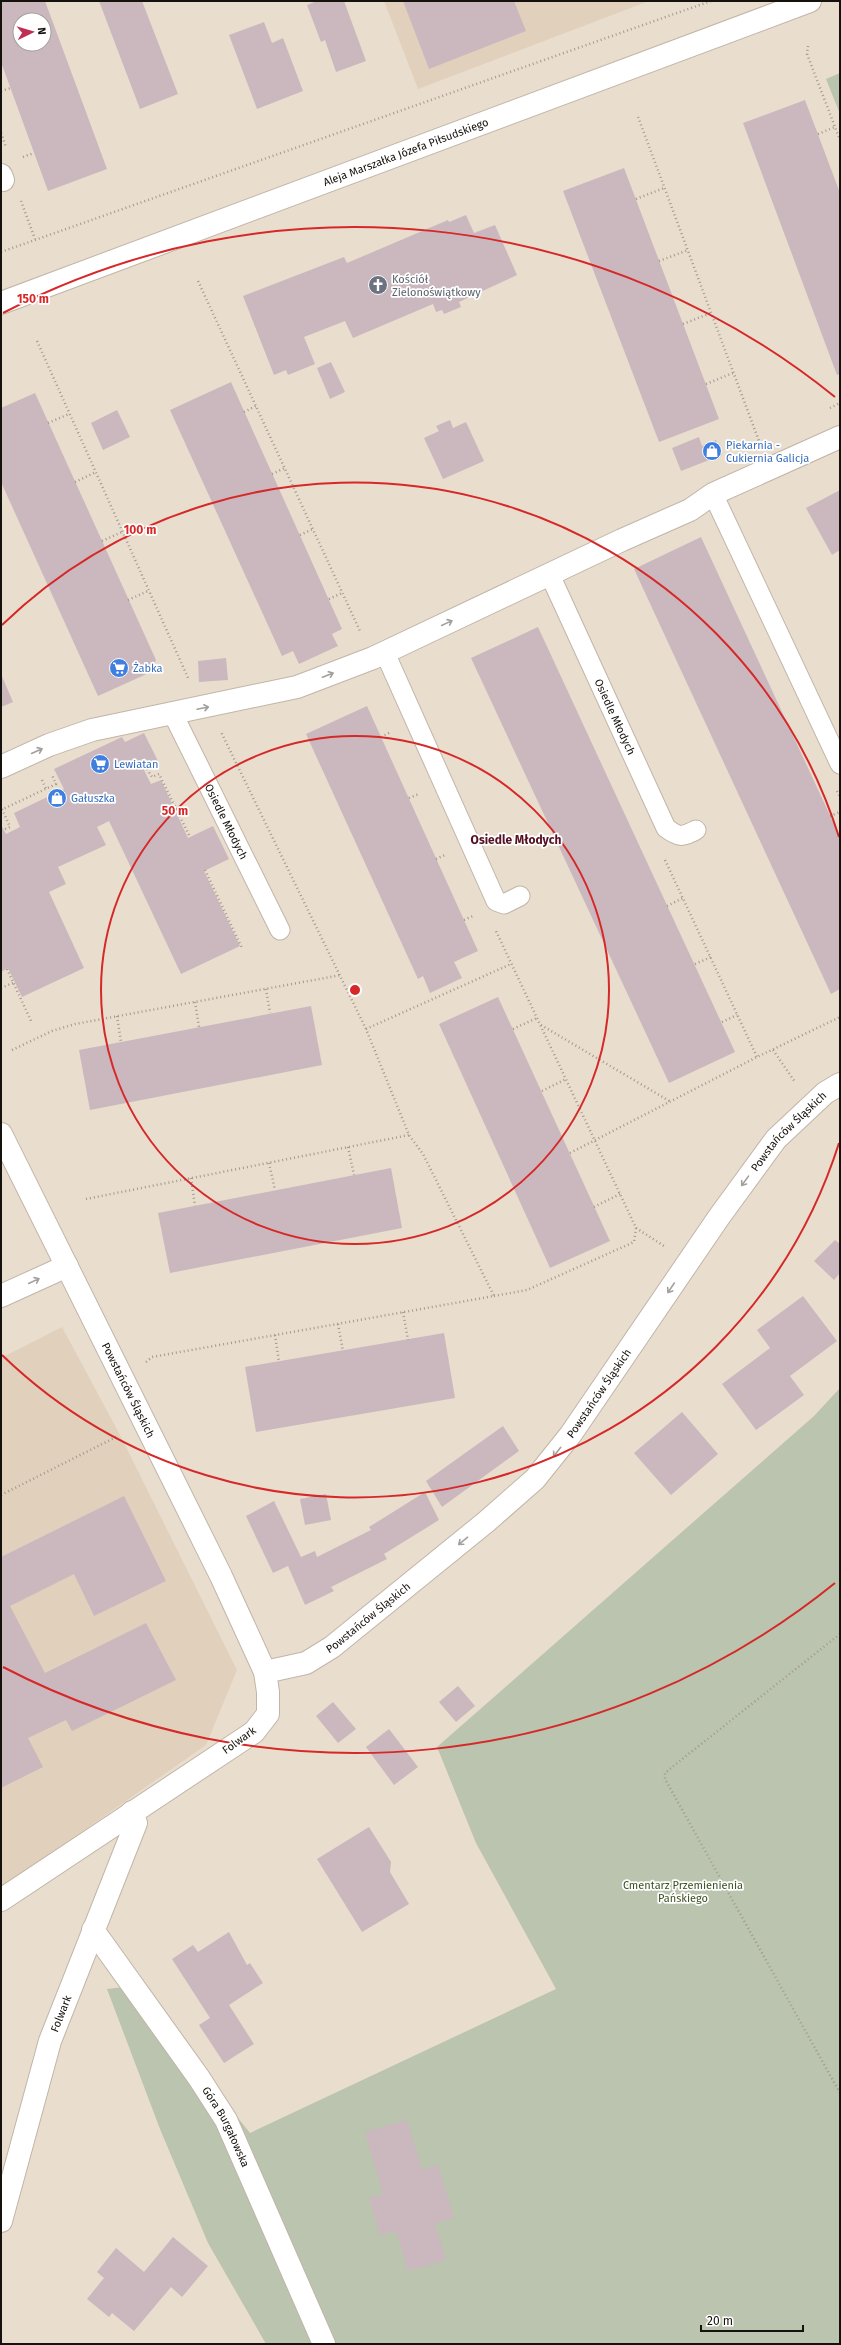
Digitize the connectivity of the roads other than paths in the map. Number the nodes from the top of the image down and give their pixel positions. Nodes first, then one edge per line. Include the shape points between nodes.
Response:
1 (810, 1) edge
2 (1, 302) edge
3 (840, 437) edge
4 (713, 494) junction
5 (550, 575) junction
6 (379, 655) junction
7 (173, 714) junction
8 (840, 764) edge
9 (1, 767) edge
10 (696, 830) dead end
11 (520, 896) dead end
12 (280, 930) dead end
13 (840, 1084) edge
14 (1, 1134) edge
15 (67, 1266) junction
16 (1, 1296) edge
17 (265, 1672) junction
18 (132, 1812) junction
19 (1, 1900) edge
20 (93, 1930) junction
21 (1, 2221) edge
22 (324, 2344) edge

1 - 2 street, Aleja Marszałka Józefa Piłsudskiego
3 - 4 street
4 - 5 street via 690,510
4 - 8 lane
6 -> 5 street
5 - 10 lane, Osiedle Młodych via 666,828 677,836 684,836
7 -> 6 street via 298,687
6 - 11 lane via 496,901 504,904
9 -> 7 street via 49,745 92,730
7 - 12 lane, Osiedle Młodych
13 -> 17 street, Powstańców Śląskich via 825,1093 776,1139 719,1217 571,1434 535,1479 332,1647 306,1663
14 - 15 street, Powstańców Śląskich
16 -> 15 street
15 - 17 street, Powstańców Śląskich via 222,1576
17 - 18 street, Folwark via 268,1714 254,1732
18 - 19 street, Folwark
18 - 20 street, Folwark via 136,1823
20 - 21 street, Folwark via 50,2041
20 - 22 street, Góra Burgałowska via 200,2078 226,2120

